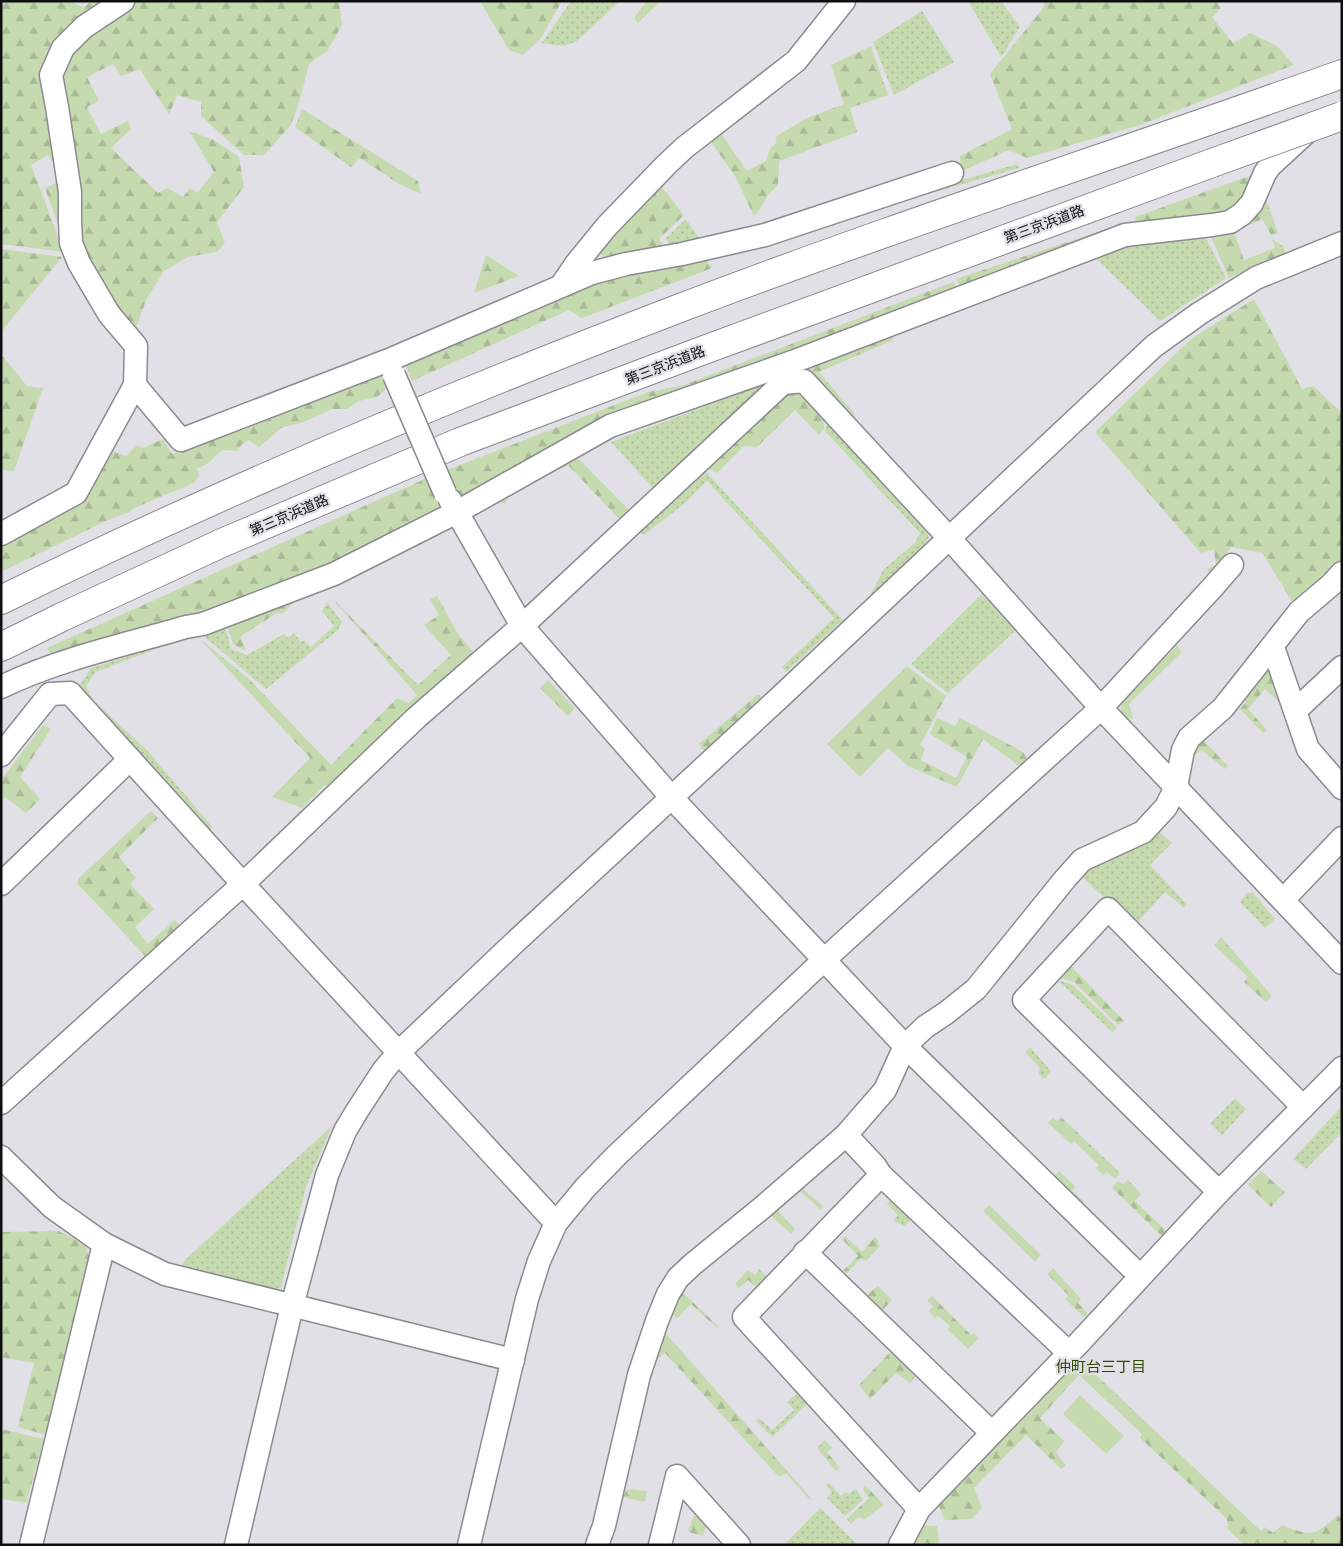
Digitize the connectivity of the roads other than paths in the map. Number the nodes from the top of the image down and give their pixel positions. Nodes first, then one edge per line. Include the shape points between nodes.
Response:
1 (123, 1) edge
2 (844, 1) edge
3 (1342, 74) edge
4 (1342, 110) edge
5 (1342, 116) edge
6 (952, 172) dead end
7 (1342, 243) edge
8 (560, 288) junction
9 (392, 367) junction
10 (135, 385) junction
11 (457, 512) junction
12 (1, 534) edge
13 (950, 539) junction
14 (1232, 565) dead end
15 (1342, 573) edge
16 (1, 600) edge
17 (522, 626) junction
18 (1, 647) edge
19 (1272, 647) junction
20 (1342, 666) edge
21 (1, 687) edge
22 (1101, 708) junction
23 (1295, 711) junction
24 (1, 755) edge
25 (130, 759) junction
26 (1176, 787) junction
27 (1342, 788) edge
28 (672, 798) junction
29 (1342, 838) edge
30 (1, 884) edge
31 (243, 884) junction
32 (1283, 900) junction
33 (825, 960) junction
34 (1342, 963) edge
35 (905, 1046) junction
36 (398, 1053) junction
37 (1342, 1068) edge
38 (1, 1103) edge
39 (1303, 1107) junction
40 (846, 1135) junction
41 (1, 1157) edge
42 (881, 1175) junction
43 (1218, 1192) junction
44 (556, 1222) junction
45 (104, 1244) junction
46 (805, 1252) junction
47 (1140, 1276) junction
48 (292, 1306) junction
49 (1069, 1353) junction
50 (513, 1360) junction
51 (992, 1433) junction
52 (919, 1509) junction
53 (31, 1545) edge
54 (236, 1545) edge
55 (468, 1545) edge
56 (597, 1545) edge
57 (660, 1545) edge
58 (740, 1545) edge
59 (900, 1545) edge

1 - 10 street via 84,27 63,48 50,75 70,192 71,243 109,314 136,346
2 - 8 street via 796,61 666,165 607,226
3 - 16 highway via 910,224 681,308 448,399 191,511
4 - 11 street via 1312,127 1270,166 1252,203 1230,222 1125,235 795,361 610,426
5 - 18 highway, 第三京浜道路, bridge via 460,442 224,542
6 - 8 street via 765,235 626,264 592,273
7 - 13 street via 1256,278 1154,346
8 - 9 street
9 - 10 street via 181,440
9 - 11 street, bridge via 445,493
10 - 12 street via 76,493
11 - 17 street
11 - 21 street via 334,574 203,624 79,658
13 - 17 street via 804,381 783,383
13 - 22 street
13 - 28 street
14 - 22 street
15 - 19 street via 1298,612
17 - 28 street
17 - 31 street via 416,718
19 - 23 street
19 - 26 street via 1223,708 1189,738 1182,750
20 - 23 street
22 - 26 street
22 - 33 street
23 - 27 street via 1308,749
24 - 25 street via 50,694 70,692
25 - 30 street
25 - 31 street
26 - 32 street
26 - 35 street via 1166,807 1142,832 1082,860 976,989
28 - 33 street
28 - 36 street
29 - 32 street
31 - 36 street
31 - 38 street
32 - 34 street
33 - 35 street
33 - 44 street via 616,1155
35 - 40 street via 885,1090
35 - 47 street
36 - 44 street
36 - 48 street via 357,1111 336,1153 320,1196
37 - 39 street
39 - 43 street
39 - 43 street via 1108,909 1024,1000
40 - 42 street
40 - 56 street via 693,1264 678,1278 668,1294 639,1375
41 - 45 street via 52,1208
42 - 46 street
42 - 49 street
43 - 47 street
44 - 50 street via 527,1299
45 - 48 street via 165,1274
45 - 53 street
46 - 51 street
46 - 52 street via 744,1317
47 - 49 street
48 - 50 street
48 - 54 street
49 - 51 street
50 - 55 street
51 - 52 street
52 - 59 street
57 - 58 street via 677,1476

